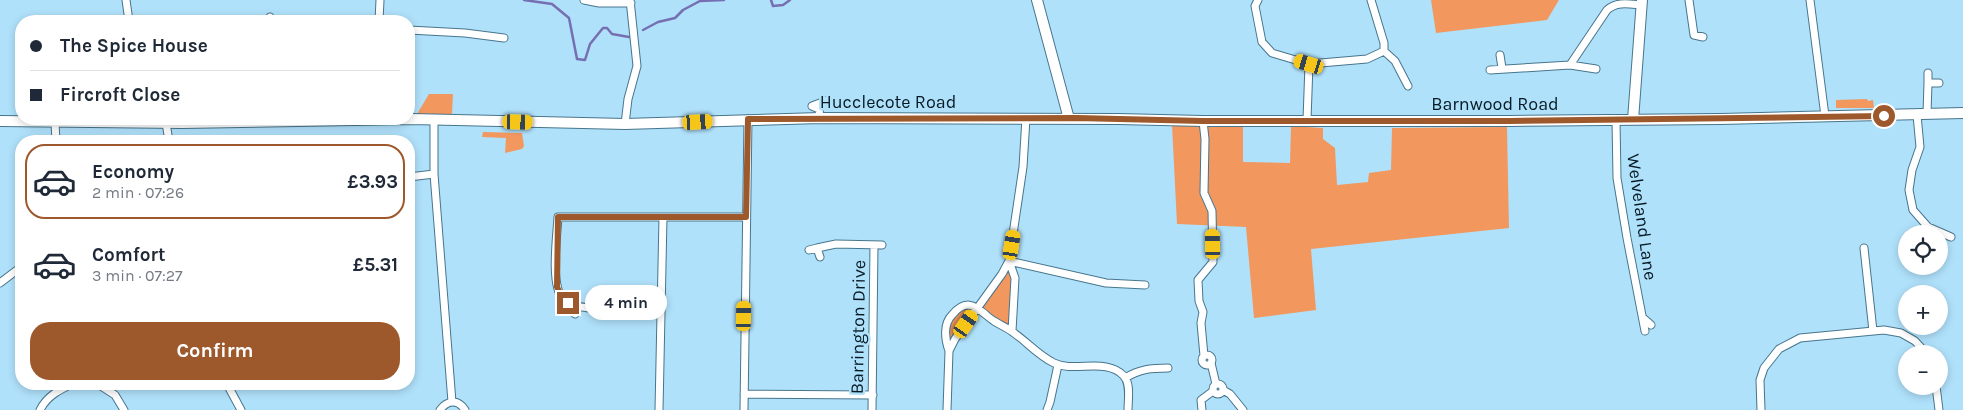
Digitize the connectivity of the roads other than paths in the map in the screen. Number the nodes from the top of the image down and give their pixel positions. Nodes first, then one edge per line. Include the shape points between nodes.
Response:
1 (126, 0) edge
2 (380, 0) edge
3 (584, 0) edge
4 (1037, 0) edge
5 (1258, 0) edge
6 (1371, 0) edge
7 (1689, 0) edge
8 (1810, 0) edge
9 (630, 2) edge
10 (1642, 3) edge
11 (128, 15) edge
12 (379, 15) edge
13 (415, 30) edge
14 (1703, 37) dead end
15 (504, 38) dead end
16 (1384, 51) junction
17 (1500, 55) dead end
18 (1309, 64) junction
19 (1570, 65) junction
20 (1502, 68) junction
21 (1596, 69) dead end
22 (1490, 70) dead end
23 (1928, 73) dead end
24 (1928, 83) junction
25 (1938, 83) dead end
26 (1408, 86) dead end
27 (828, 100) dead end
28 (1963, 113) edge
29 (1922, 114) junction
30 (1825, 116) junction
31 (820, 118) junction
32 (1026, 118) junction
33 (748, 119) junction
34 (1069, 119) junction
35 (415, 120) edge
36 (434, 120) junction
37 (1307, 120) junction
38 (1616, 120) junction
39 (1633, 120) junction
40 (0, 121) edge
41 (1203, 121) junction
42 (15, 122) edge
43 (625, 124) junction
44 (434, 174) junction
45 (415, 176) edge
46 (663, 217) junction
47 (746, 217) junction
48 (1951, 237) dead end
49 (874, 245) junction
50 (882, 245) dead end
51 (817, 248) junction
52 (1864, 248) dead end
53 (809, 250) dead end
54 (820, 257) dead end
55 (1009, 261) junction
56 (15, 272) edge
57 (0, 283) edge
58 (1145, 285) dead end
59 (589, 308) dead end
60 (977, 308) junction
61 (1643, 318) junction
62 (1651, 324) dead end
63 (1012, 331) junction
64 (1645, 331) dead end
65 (1873, 331) junction
66 (1919, 345) edge
67 (949, 352) junction
68 (1058, 365) junction
69 (1168, 368) dead end
70 (1125, 378) junction
71 (1214, 388) junction
72 (59, 390) edge
73 (107, 390) edge
74 (230, 390) edge
75 (744, 394) junction
76 (873, 395) junction
77 (1937, 395) edge
78 (452, 402) junction
79 (40, 410) edge
80 (124, 410) edge
81 (241, 410) edge
82 (440, 410) edge
83 (465, 410) edge
84 (659, 410) edge
85 (744, 410) edge
86 (872, 410) edge
87 (947, 410) edge
88 (1047, 410) edge
89 (1128, 410) edge
90 (1202, 410) edge
91 (1243, 410) edge
92 (1760, 410) edge
93 (1939, 410) edge

1 - 11 street
2 - 12 street
3 - 9 street
4 - 34 street
5 - 18 street via 1255,6 1262,42 1272,53
6 - 16 street
7 - 14 street via 1694,35
8 - 30 street
9 - 43 street via 637,66
10 - 19 street via 1618,4 1607,10
10 - 39 street
13 - 15 street via 465,33 496,41
16 - 18 street via 1367,60
16 - 26 street via 1395,61
17 - 20 street
18 - 37 street
19 - 20 street
19 - 21 street
20 - 22 street
23 - 24 street
24 - 25 street
24 - 29 street
27 - 31 street via 812,106 819,109
28 - 29 street, Barnwood Road
29 - 30 street, Barnwood Road
29 - 48 street via 1920,147 1908,190 1913,210 1928,226
30 - 39 street, Barnwood Road
31 - 32 street, Hucclecote Road
31 - 33 street, Hucclecote Road
32 - 34 street, Barnwood Road
32 - 55 street via 1023,167
33 - 43 street, Hucclecote Road
33 - 47 street
34 - 41 street, Barnwood Road
35 - 36 street, Hucclecote Road
36 - 43 street, Hucclecote Road
36 - 44 street
37 - 38 street, Barnwood Road
37 - 41 street, Barnwood Road
38 - 39 street, Barnwood Road
38 - 61 street, Welveland Lane via 1618,178 1626,238
40 - 42 street, Hucclecote Road
41 - 71 street via 1204,193 1212,210 1214,262 1198,280 1203,312 1202,359 1206,364 1210,363
44 - 45 street
44 - 78 street
46 - 47 street
46 - 59 street via 558,217 557,287 563,299 576,311
46 - 84 street
47 - 75 street
49 - 50 street
49 - 51 street via 836,244
49 - 76 street, Barrington Drive
51 - 53 street
51 - 54 street
52 - 65 street
55 - 58 street via 1106,284
55 - 60 street
55 - 63 street via 1015,278
56 - 57 street
60 - 63 street
60 - 67 street
60 - 67 street via 967,305 950,317 946,328
61 - 62 street
61 - 64 street, Welveland Lane
63 - 68 street
65 - 66 street via 1901,333
65 - 92 street via 1800,338 1787,343 1764,368 1760,380
67 - 87 street
68 - 70 street via 1101,367
68 - 88 street
69 - 70 street via 1148,368
70 - 89 street
71 - 90 street via 1202,400
71 - 91 street via 1219,394 1223,390 1230,394
72 - 79 street
73 - 80 street via 115,395
74 - 81 street
75 - 76 street
75 - 85 street
76 - 86 street, Barrington Drive
77 - 93 street
78 - 82 street
78 - 83 street

